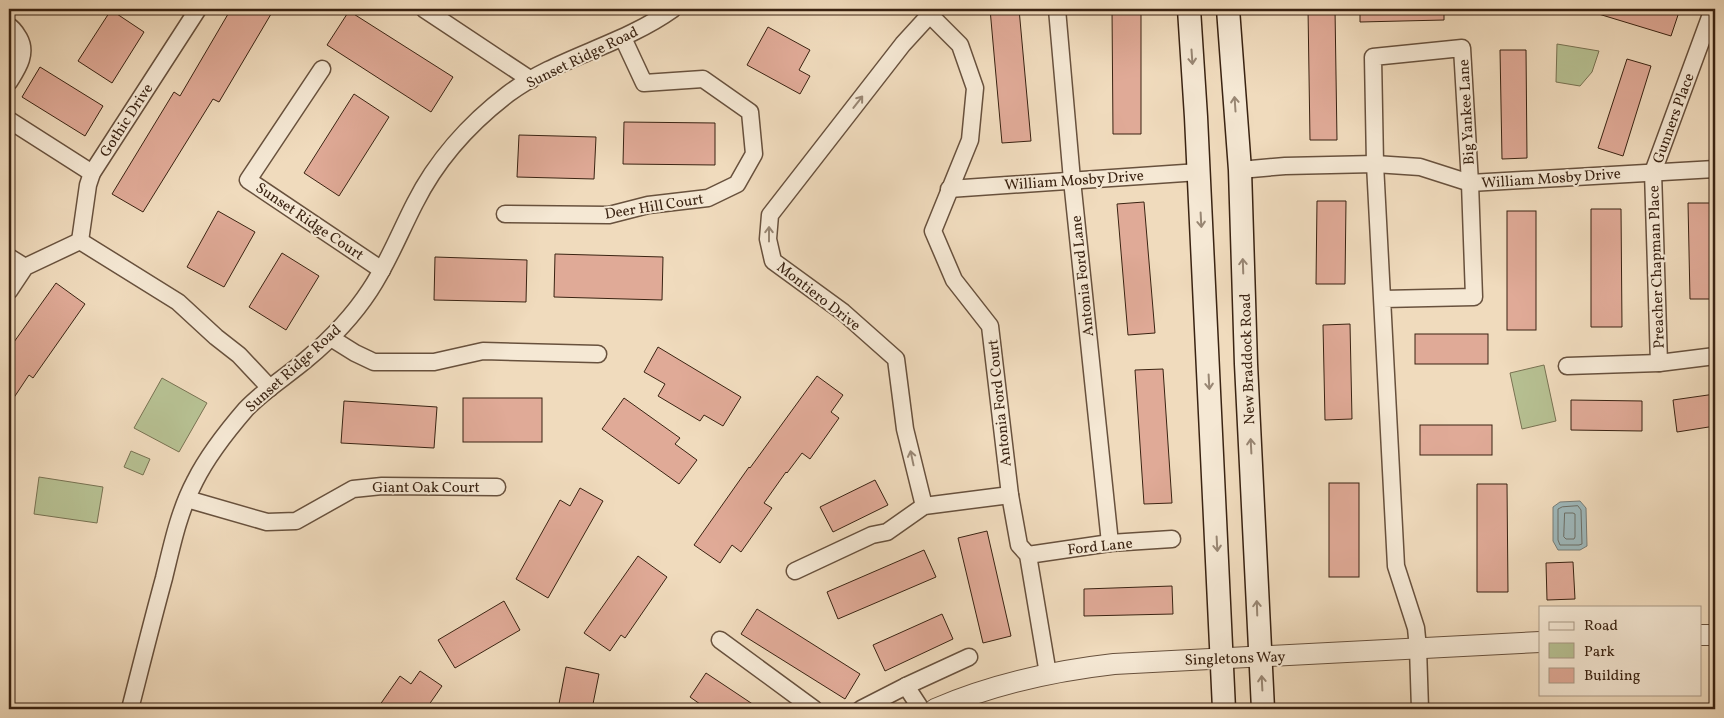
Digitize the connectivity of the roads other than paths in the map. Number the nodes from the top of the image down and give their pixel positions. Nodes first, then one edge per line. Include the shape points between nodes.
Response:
1 (198, 9) edge
2 (424, 9) edge
3 (673, 9) edge
4 (1057, 9) edge
5 (1189, 9) edge
6 (1228, 9) edge
7 (1713, 9) edge
8 (932, 12) edge
9 (9, 26) edge
10 (623, 38) junction
11 (322, 69) dead end
12 (531, 80) junction
13 (9, 82) edge
14 (9, 120) edge
15 (1375, 164) junction
16 (1715, 169) edge
17 (1240, 170) junction
18 (1199, 172) junction
19 (1653, 172) junction
20 (92, 173) junction
21 (1072, 180) junction
22 (1470, 183) junction
23 (949, 189) junction
24 (505, 214) dead end
25 (80, 241) junction
26 (9, 257) edge
27 (25, 267) junction
28 (382, 270) junction
29 (9, 291) edge
30 (1383, 299) junction
31 (331, 338) junction
32 (598, 354) dead end
33 (1715, 356) edge
34 (1659, 363) junction
35 (1567, 366) dead end
36 (270, 388) junction
37 (497, 487) dead end
38 (1010, 495) junction
39 (187, 499) junction
40 (924, 506) junction
41 (1172, 539) dead end
42 (1110, 544) junction
43 (1028, 555) junction
44 (795, 571) dead end
45 (1702, 635) edge
46 (1715, 635) edge
47 (720, 640) dead end
48 (1539, 642) edge
49 (1418, 648) junction
50 (969, 657) dead end
51 (1222, 657) junction
52 (1260, 657) junction
53 (1048, 674) junction
54 (906, 686) junction
55 (130, 709) edge
56 (814, 709) edge
57 (862, 709) edge
58 (920, 709) edge
59 (935, 709) edge
60 (1224, 709) edge
61 (1263, 709) edge
62 (1420, 709) edge

1 - 20 street, Gothic Drive
2 - 12 street
3 - 10 street, Sunset Ridge Road
4 - 21 street, Antonia Ford Lane
5 -> 18 main road
17 -> 6 main road, New Braddock Road
7 - 19 street, Gunners Place
8 - 23 street, Antonia Ford Court via 960,45 975,88 970,140
40 -> 8 street, Montiero Drive via 905,429 896,359 843,312 773,261 768,239 770,215 903,44
9 - 13 street via 21,42 23,54
10 - 12 street, Sunset Ridge Road
10 - 24 street, Deer Hill Court via 644,83 703,79 750,112 754,154 737,184 708,198 648,205 609,215
11 - 28 street, Sunset Ridge Court via 248,180
12 - 28 street, Sunset Ridge Road via 508,94 452,147 420,193
14 - 20 street
15 - 17 street, William Mosby Drive
15 - 22 street, William Mosby Drive via 1420,167
15 - 22 street, Big Yankee Lane via 1373,57 1462,48
15 - 30 street, Big Yankee Lane
16 - 19 street, William Mosby Drive
52 -> 17 main road, New Braddock Road
18 - 21 street, William Mosby Drive
18 -> 51 main road
19 - 22 street, William Mosby Drive
19 - 34 street, Preacher Chapman Place
20 - 25 street, Gothic Drive
21 - 23 street, William Mosby Drive
21 - 42 street, Antonia Ford Lane
22 - 30 street, Big Yankee Lane via 1474,297
23 - 38 street, Antonia Ford Court via 933,231 954,280 990,326
25 - 27 street
25 - 36 street via 178,302 239,355
26 - 27 street
27 - 29 street
28 - 31 street, Sunset Ridge Road via 356,309
30 - 49 street, Big Yankee Lane via 1396,566 1416,628
31 - 32 street via 374,362 434,362 483,351
31 - 36 street, Sunset Ridge Road
33 - 34 street, Preacher Chapman Place
34 - 35 street, Preacher Chapman Place
36 - 39 street, Sunset Ridge Road via 225,434
37 - 39 street, Giant Oak Court via 382,486 353,489 296,521 267,522
38 - 40 street
38 - 43 street, Antonia Ford Court via 1019,545
39 - 55 street, Sunset Ridge Road via 176,529
40 - 44 street via 887,532 872,535
41 - 42 street, Ford Lane
42 - 43 street, Ford Lane
43 - 53 street, Antonia Ford Court
45 - 46 street
47 - 56 street
48 - 49 street, Singletons Way
49 - 52 street, Singletons Way
49 - 62 street, Big Yankee Lane
50 - 54 street
51 - 52 street, Singletons Way
51 - 53 street, Singletons Way via 1073,668
51 - 60 main road
61 -> 52 main road, New Braddock Road
53 - 59 street, Singletons Way via 1013,682
54 - 57 street
54 - 58 street

